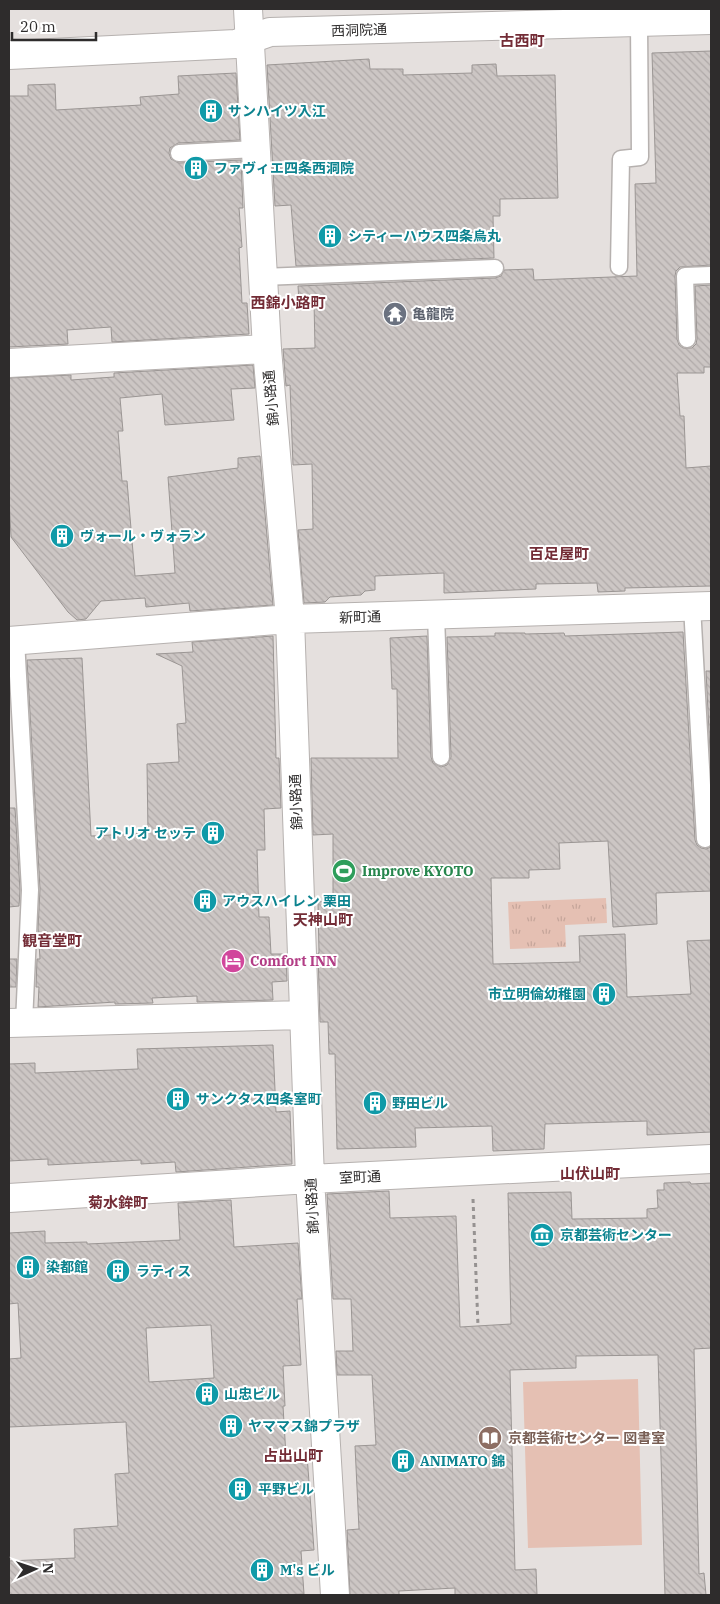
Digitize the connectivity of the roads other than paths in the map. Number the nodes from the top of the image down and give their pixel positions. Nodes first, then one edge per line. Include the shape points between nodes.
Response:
1 (248, 9) edge
2 (711, 20) edge
3 (639, 22) junction
4 (251, 38) junction
5 (9, 55) edge
6 (255, 149) junction
7 (179, 153) dead end
8 (619, 267) dead end
9 (495, 268) dead end
10 (711, 275) edge
11 (262, 277) junction
12 (687, 339) dead end
13 (267, 349) junction
14 (9, 363) edge
15 (702, 606) edge
16 (436, 615) junction
17 (290, 619) junction
18 (12, 640) edge
19 (441, 757) dead end
20 (705, 839) dead end
21 (304, 1015) junction
22 (16, 1023) edge
23 (711, 1159) edge
24 (310, 1179) junction
25 (9, 1198) edge
26 (335, 1595) edge

1 - 4 street, 錦小路通
2 - 3 street, 西洞院通
3 - 4 street, 西洞院通 via 270,32
3 - 8 lane via 640,157 620,159
4 - 5 street, 西洞院通 via 236,44
4 - 6 street, 錦小路通
6 - 7 lane
6 - 11 street, 錦小路通
9 - 11 lane
10 - 12 lane via 685,276
11 - 13 street, 錦小路通
13 - 14 street
13 - 17 street, 錦小路通
15 - 16 street, 新町通
15 - 20 lane
16 - 17 street, 新町通
16 - 19 lane
17 - 18 street, 新町通
17 - 21 street, 錦小路通
18 - 22 lane via 30,890
21 - 22 street
21 - 24 street, 錦小路通
23 - 24 street, 室町通
24 - 25 street, 室町通
24 - 26 street, 錦小路通

